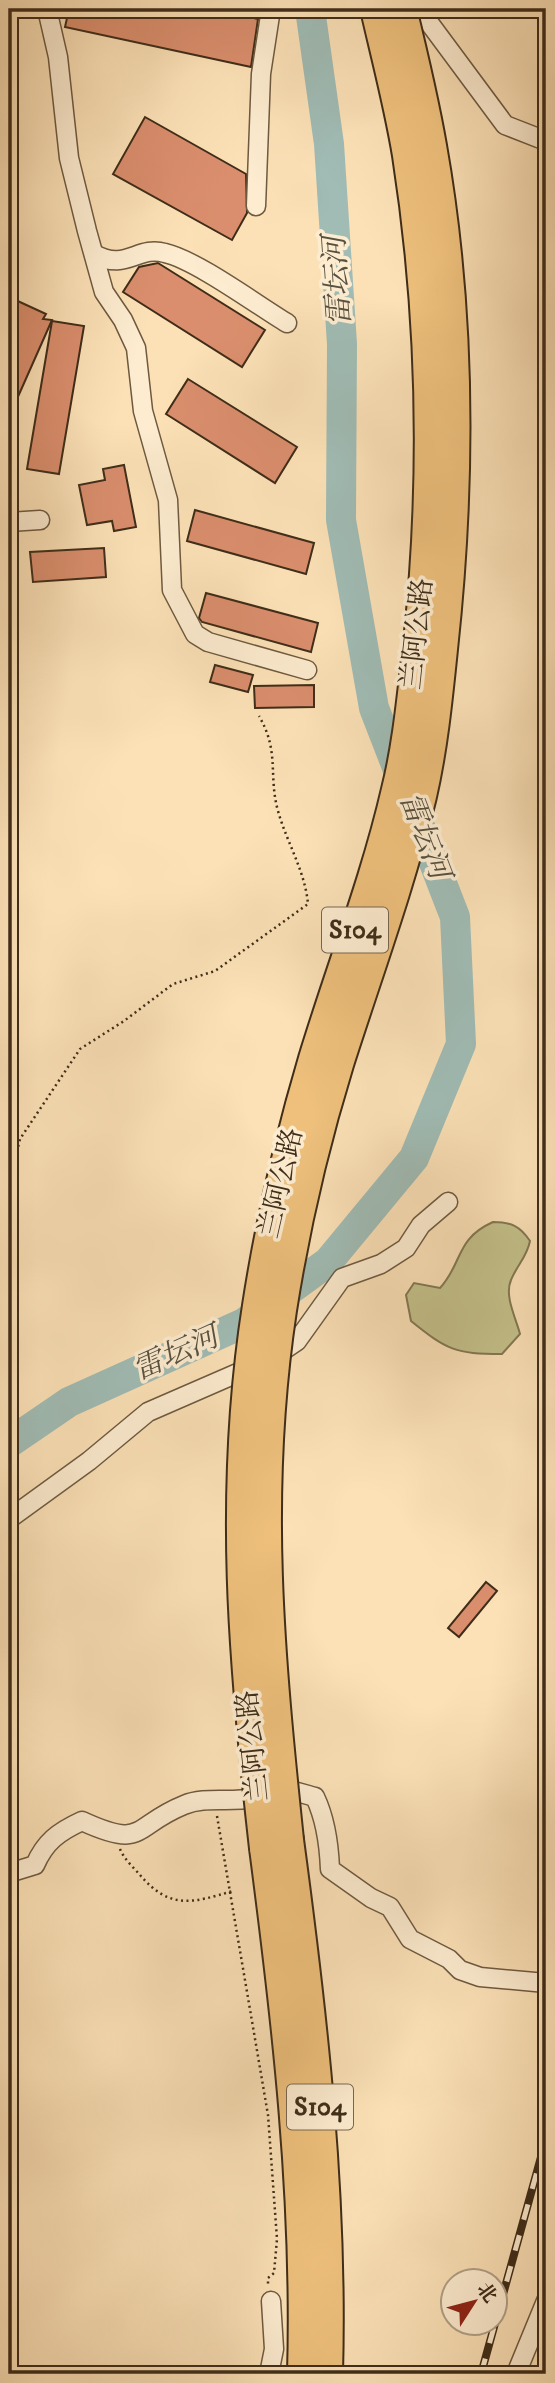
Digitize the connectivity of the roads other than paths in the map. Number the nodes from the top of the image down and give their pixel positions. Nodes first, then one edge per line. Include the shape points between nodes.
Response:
1 (47, 9) edge
2 (271, 9) edge
3 (375, 9) edge
4 (402, 9) edge
5 (419, 9) edge
6 (546, 141) edge
7 (256, 206) dead end
8 (94, 254) junction
9 (287, 323) dead end
10 (40, 520) dead end
11 (9, 522) edge
12 (307, 670) dead end
13 (448, 1202) dead end
14 (9, 1519) edge
15 (276, 1844) junction
16 (9, 1873) edge
17 (546, 1983) edge
18 (271, 2301) road end
19 (546, 2301) edge
20 (269, 2374) edge
21 (302, 2374) edge
22 (328, 2374) edge
23 (516, 2374) edge

1 - 8 street via 58,57 69,158
2 - 7 street via 261,74
3 - 15 highway, 兰阿公路 / S104, bridge via 407,152 421,275 428,427 425,555 414,674 396,790 296,1117 267,1245 248,1375 239,1572 247,1699
4 - 15 highway, 兰阿公路 / S104, bridge via 432,148 449,287 455,427 451,557 440,677 422,796 322,1124 282,1314 268,1442 266,1572
5 - 6 street via 505,125
8 - 9 street via 108,262 149,251 177,256
8 - 12 street via 104,292 136,348 143,411 168,500 172,590 195,634 208,642
10 - 11 street
13 - 14 street via 421,1225 406,1248 381,1264 342,1278 298,1341 272,1358 148,1412
15 - 21 highway, 兰阿公路 / S104 via 283,1991 298,2150
15 - 22 highway, 兰阿公路 / S104 via 309,1987 324,2147
16 - 17 street via 35,1865 44,1845 82,1821 119,1836 144,1831 182,1805 256,1798 277,1789 315,1797 328,1837 330,1869 390,1907 410,1939 480,1978
18 - 20 street via 274,2349
19 - 23 street

